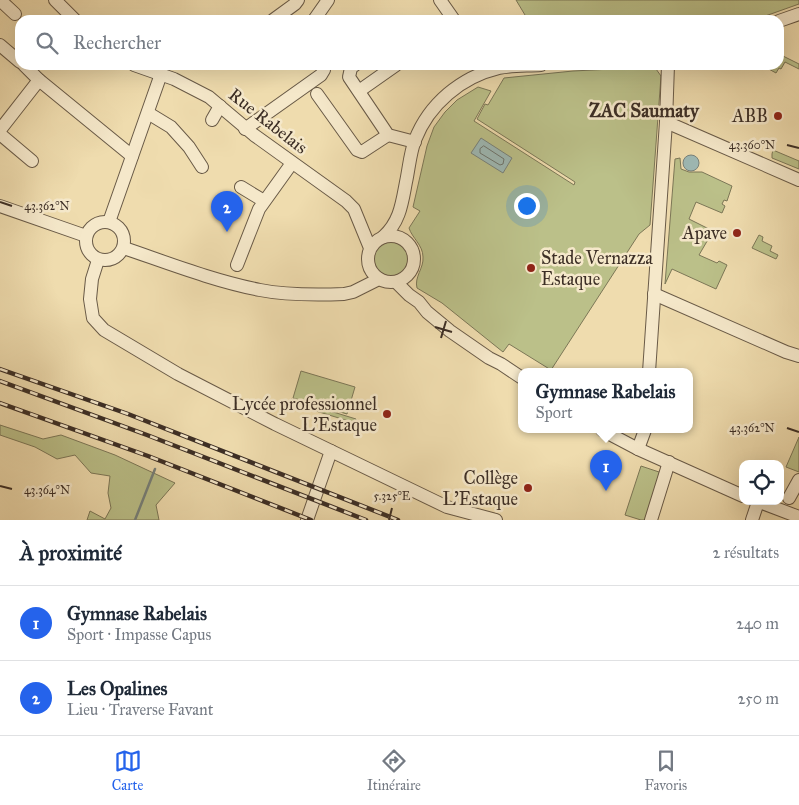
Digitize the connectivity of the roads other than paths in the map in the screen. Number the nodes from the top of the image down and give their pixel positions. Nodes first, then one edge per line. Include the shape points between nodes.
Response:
1 (0, 0) edge
2 (54, 0) edge
3 (298, 0) edge
4 (328, 0) edge
5 (440, 0) edge
6 (16, 14) dead end
7 (799, 14) edge
8 (70, 15) edge
9 (279, 15) edge
10 (318, 15) edge
11 (450, 15) edge
12 (784, 19) edge
13 (0, 45) edge
14 (15, 58) edge
15 (29, 70) edge
16 (154, 70) edge
17 (324, 70) edge
18 (351, 70) edge
19 (389, 70) edge
20 (484, 70) edge
21 (668, 70) edge
22 (161, 74) junction
23 (39, 80) junction
24 (359, 91) junction
25 (317, 94) dead end
26 (220, 106) junction
27 (148, 113) junction
28 (212, 120) dead end
29 (666, 122) junction
30 (245, 129) junction
31 (0, 130) edge
32 (0, 134) edge
33 (388, 135) junction
34 (415, 142) junction
35 (132, 156) junction
36 (32, 161) dead end
37 (292, 163) junction
38 (202, 166) dead end
39 (799, 180) edge
40 (241, 187) dead end
41 (264, 201) junction
42 (0, 206) edge
43 (400, 214) junction
44 (109, 222) junction
45 (362, 229) junction
46 (86, 236) junction
47 (382, 238) junction
48 (406, 241) junction
49 (124, 248) junction
50 (370, 248) junction
51 (98, 260) junction
52 (237, 264) dead end
53 (370, 269) junction
54 (379, 279) junction
55 (401, 279) junction
56 (363, 286) junction
57 (654, 294) junction
58 (799, 356) edge
59 (649, 368) edge
60 (518, 375) edge
61 (608, 433) edge
62 (644, 433) edge
63 (638, 449) junction
64 (331, 451) junction
65 (669, 462) junction
66 (799, 480) edge
67 (739, 494) edge
68 (789, 498) dead end
69 (756, 505) edge
70 (765, 505) edge
71 (795, 517) edge
72 (307, 520) edge
73 (496, 520) edge
74 (651, 520) edge
75 (752, 520) edge

1 - 6 street
2 - 8 street
3 - 9 street
4 - 10 street
5 - 11 street
7 - 12 street
13 - 14 street
15 - 23 street
16 - 22 street, Rue Rabelais
17 - 30 street via 322,75
18 - 24 street via 349,77
19 - 24 street
20 - 34 street via 444,96 426,117
21 - 29 street
22 - 26 street, Rue Rabelais via 209,97
22 - 27 street
23 - 31 street
23 - 35 street
24 - 33 street
25 - 33 street via 357,150 362,152
26 - 28 street
26 - 30 street, Rue Rabelais
27 - 35 street
27 - 38 street via 171,127
29 - 39 street
29 - 57 street
30 - 37 street, Rue Rabelais
32 - 36 street
33 - 34 street
34 - 43 street
35 - 44 street
37 - 41 street
37 - 45 street, Rue Rabelais via 346,201 354,209
40 - 41 street
41 - 52 street
42 - 46 street
43 - 47 street
43 - 48 street
44 - 46 street via 98,223
44 - 49 street via 124,235
45 - 47 street
45 - 50 street, Rue Rabelais
46 - 51 street via 89,253
47 - 48 street via 393,236
47 - 50 street
48 - 55 street via 413,250 414,261 411,272
49 - 51 street via 111,260
49 - 56 street via 260,290 338,294 353,292
50 - 53 street
51 - 64 street via 90,299 93,318 104,330 178,374
53 - 54 street
53 - 56 street
54 - 55 street via 387,282
54 - 56 street
55 - 60 street via 409,295 450,331
57 - 58 street
57 - 59 street
61 - 63 street
62 - 63 street
63 - 65 street
64 - 72 street
64 - 73 street via 447,507
65 - 67 street
65 - 74 street
66 - 68 street
69 - 75 street
70 - 71 street

